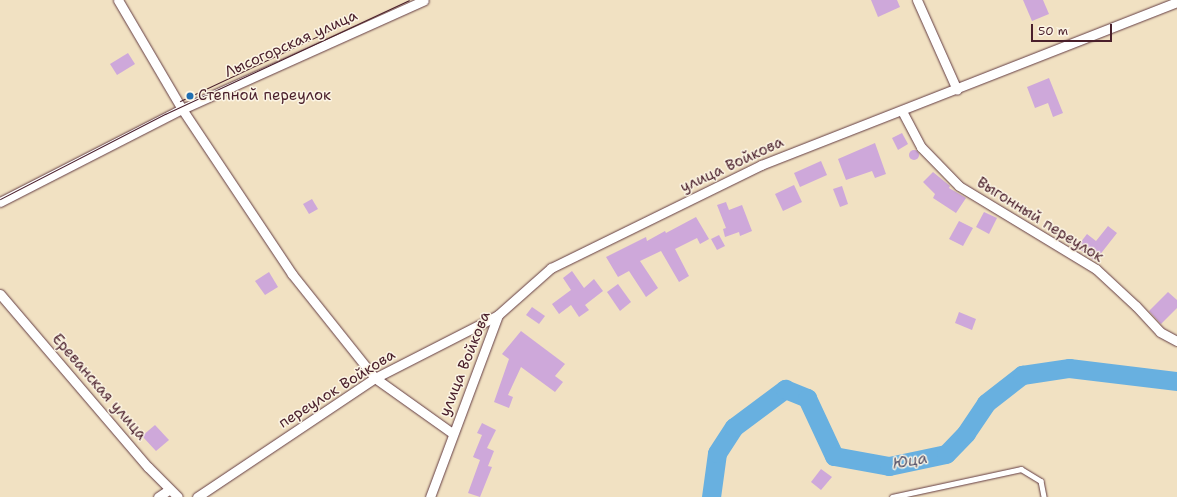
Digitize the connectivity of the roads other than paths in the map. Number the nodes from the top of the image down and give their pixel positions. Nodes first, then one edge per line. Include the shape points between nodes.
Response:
1 (118, 0) edge
2 (424, 0) edge
3 (917, 0) edge
4 (1177, 2) edge
5 (957, 90) junction
6 (182, 109) junction
7 (902, 110) junction
8 (0, 202) edge
9 (0, 294) edge
10 (498, 315) junction
11 (1177, 341) edge
12 (375, 378) junction
13 (452, 433) junction
14 (170, 489) junction
15 (158, 497) edge
16 (178, 497) edge
17 (197, 497) edge
18 (430, 497) edge
19 (892, 497) edge
20 (1044, 497) edge

1 - 6 street
2 - 6 street, Лысогорская улица
3 - 5 street
4 - 5 street, улица Войкова
5 - 7 street, улица Войкова
6 - 8 street, Лысогорская улица
6 - 12 street via 292,274
7 - 10 street, улица Войкова via 761,165 551,268
7 - 11 street, Выгонный переулок via 921,147 959,186 1096,269 1160,332
9 - 14 street, Ереванская улица
10 - 12 street, переулок Войкова
10 - 13 street, улица Войкова
12 - 13 street
12 - 17 street, переулок Войкова
13 - 18 street, улица Войкова
14 - 15 street
14 - 16 street, Ереванская улица
19 - 20 lane via 1021,469 1041,481

